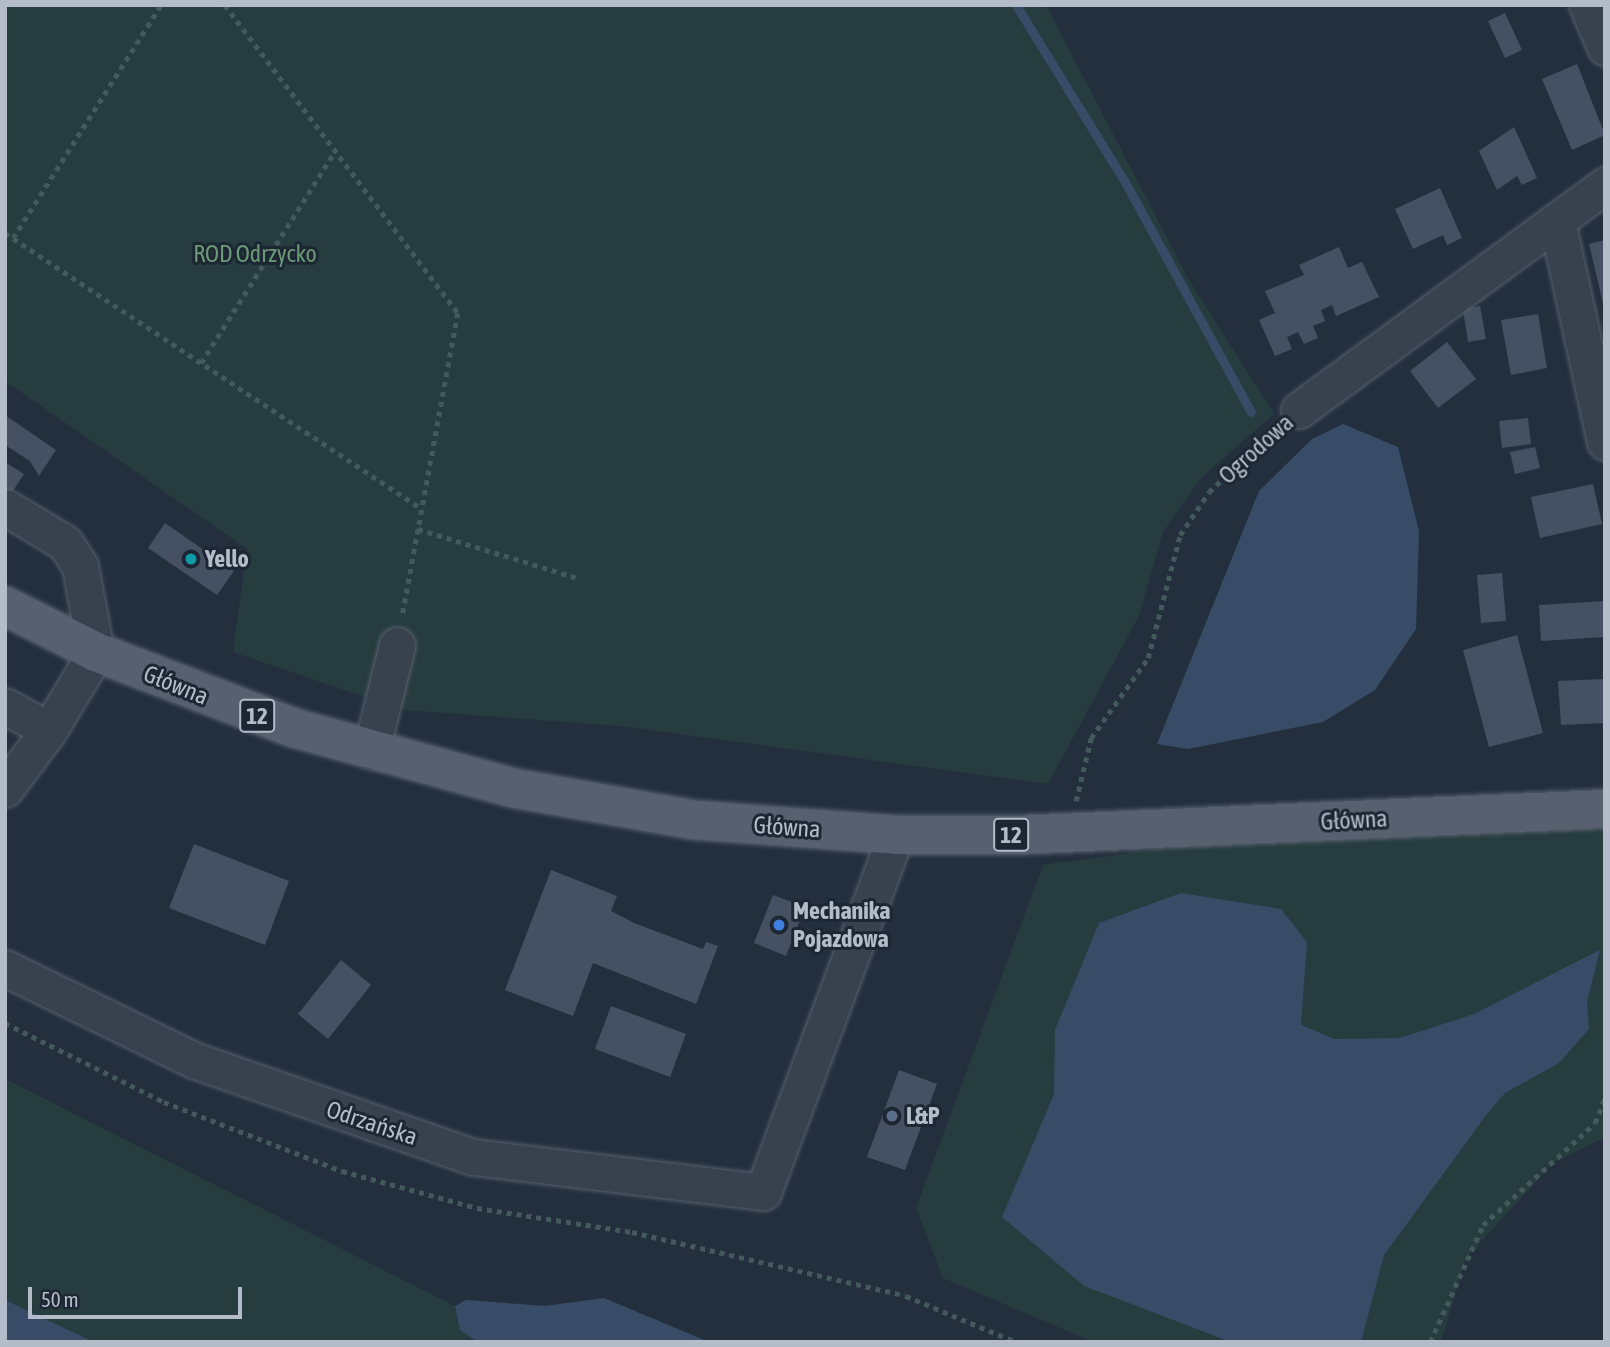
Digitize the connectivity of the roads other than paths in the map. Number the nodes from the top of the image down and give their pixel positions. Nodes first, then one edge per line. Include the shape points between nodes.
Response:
1 (1587, 5) edge
2 (1605, 47) edge
3 (1605, 185) edge
4 (1558, 226) junction
5 (1299, 410) road end
6 (1605, 442) edge
7 (5, 507) edge
8 (5, 606) edge
9 (397, 645) road end
10 (96, 652) junction
11 (5, 706) edge
12 (49, 730) junction
13 (371, 751) junction
14 (5, 789) edge
15 (1605, 809) edge
16 (897, 835) junction
17 (5, 968) edge

1 - 2 street
3 - 4 street, Ogrodowa
4 - 5 street, Ogrodowa
4 - 6 street
7 - 10 street via 65,543 80,566
8 - 10 main road, Główna / 12
9 - 13 street
10 - 12 street
10 - 13 main road, Główna / 12 via 196,694
11 - 12 street
12 - 14 street
13 - 16 main road, Główna / 12 via 588,803 694,820
15 - 16 main road, Główna / 12 via 1073,833
16 - 17 street, Odrzańska via 763,1192 474,1157 196,1061

